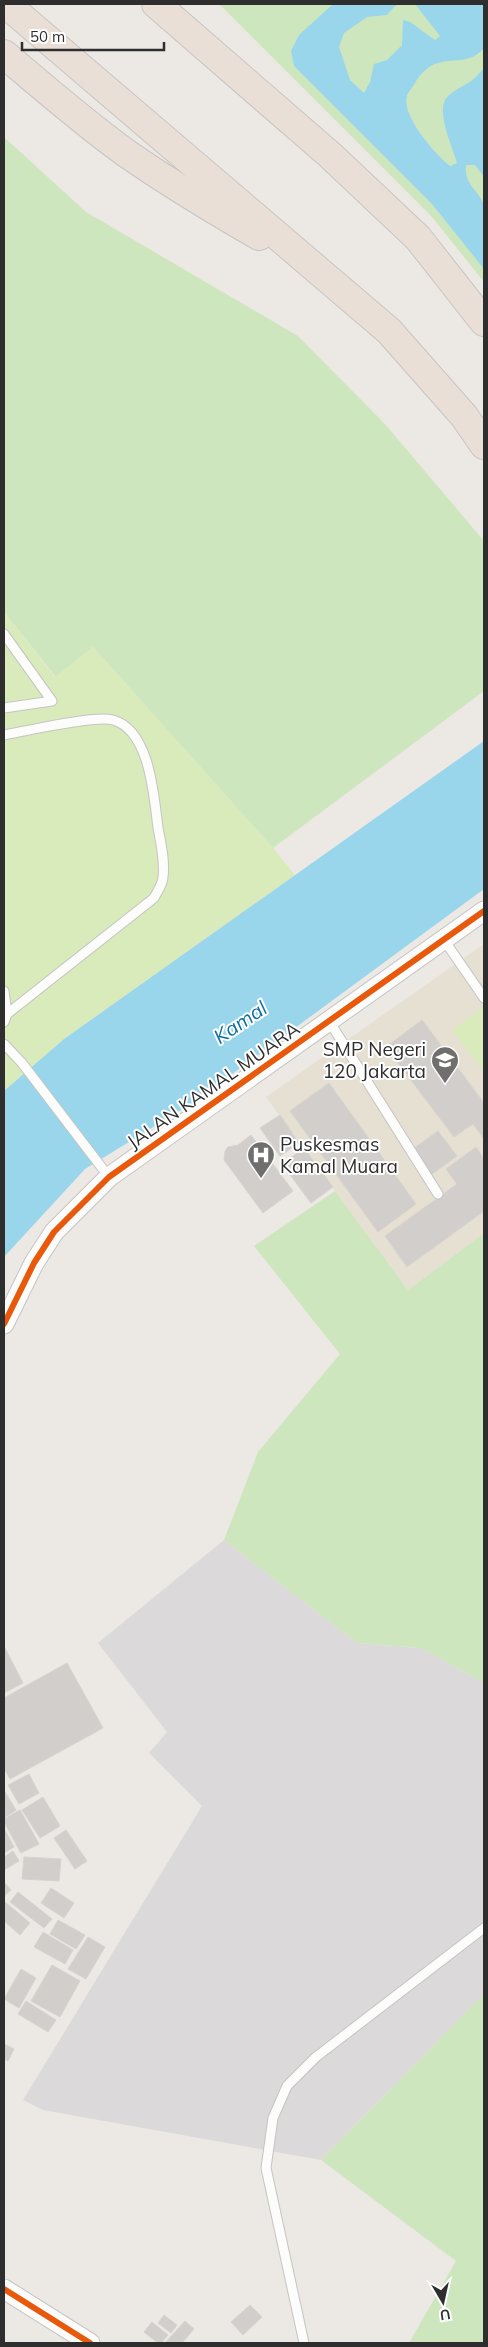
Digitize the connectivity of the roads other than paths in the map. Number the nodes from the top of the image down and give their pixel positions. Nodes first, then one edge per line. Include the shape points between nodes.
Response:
1 (6, 4) edge
2 (156, 4) edge
3 (4, 54) edge
4 (348, 295) junction
5 (484, 322) edge
6 (484, 445) edge
7 (4, 634) edge
8 (4, 708) edge
9 (4, 735) edge
10 (484, 911) edge
11 (444, 940) junction
12 (4, 991) edge
13 (484, 998) edge
14 (5, 1018) edge
15 (329, 1021) junction
16 (4, 1044) edge
17 (104, 1172) junction
18 (438, 1194) dead end
19 (4, 1324) edge
20 (484, 1928) edge
21 (4, 2289) edge
22 (90, 2343) edge
23 (304, 2343) edge

1 - 4 highway
2 - 5 highway via 330,155 418,238
3 - 4 highway via 126,152 209,207 283,250
4 - 6 highway via 389,331 464,416
7 - 8 lane via 52,701
9 - 14 lane via 96,720 113,720 122,724 144,754 151,775 164,878 154,898
10 - 11 street, JALAN KAMAL MUARA
11 - 13 lane
11 - 15 street, JALAN KAMAL MUARA
12 - 14 lane
15 - 17 street, JALAN KAMAL MUARA
15 - 18 lane
16 - 17 lane
17 - 19 street, JALAN KAMAL MUARA via 54,1232 34,1263
20 - 23 lane via 316,2057 287,2086 273,2118 266,2168
21 - 22 street

